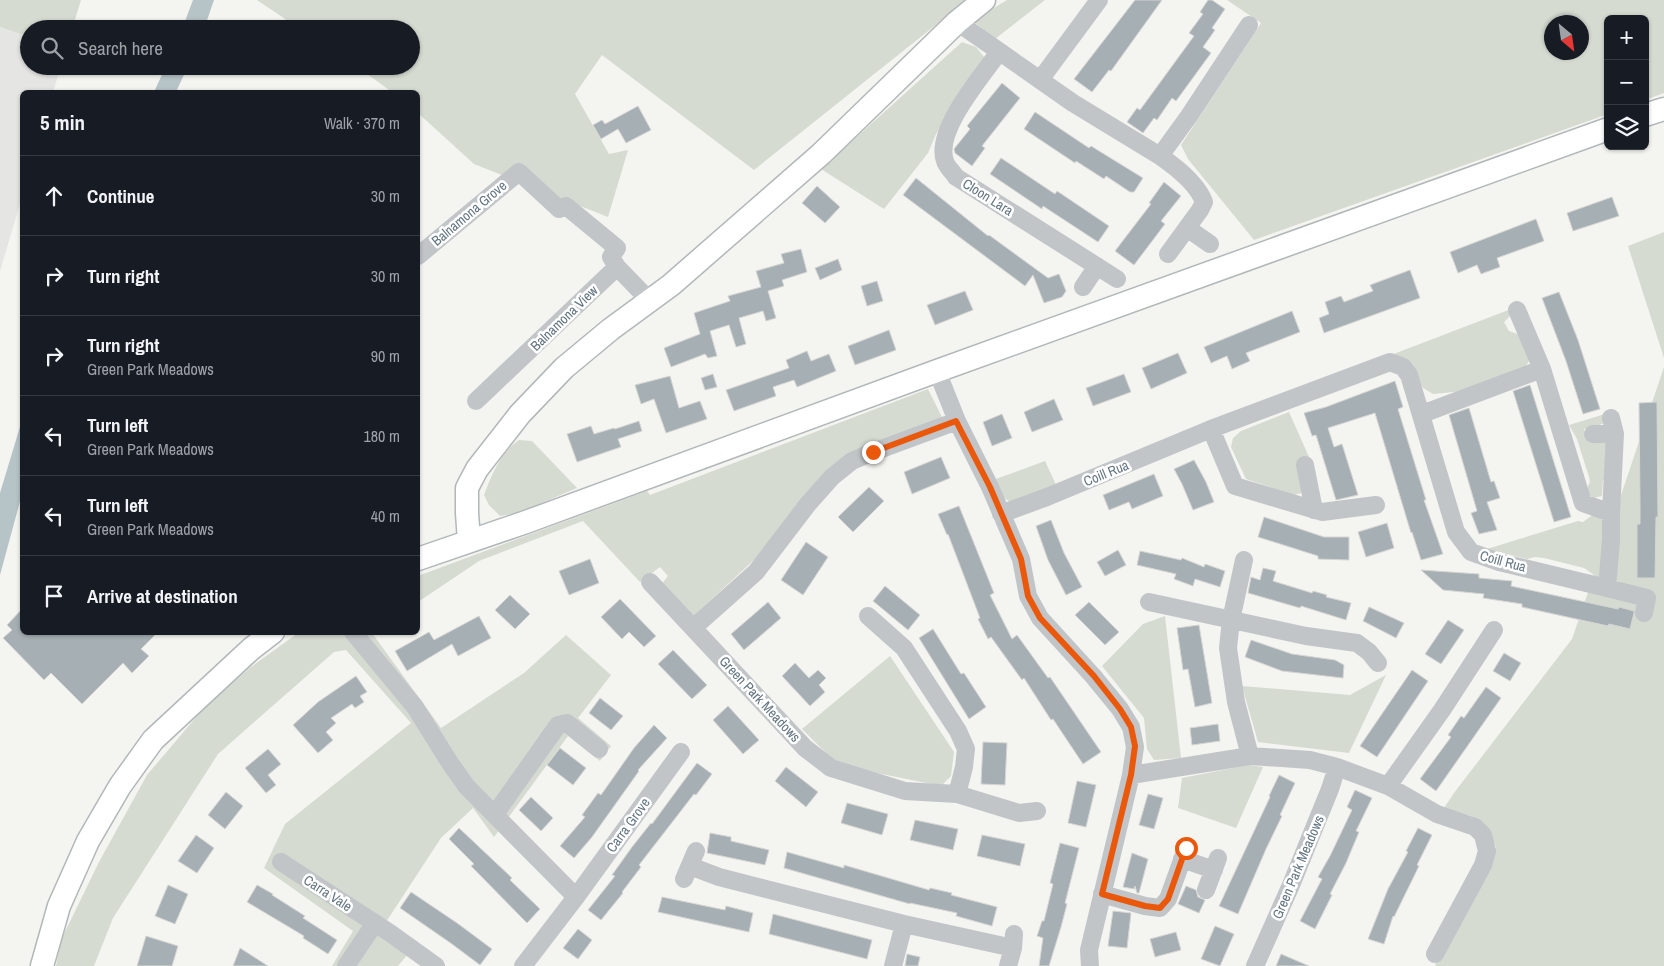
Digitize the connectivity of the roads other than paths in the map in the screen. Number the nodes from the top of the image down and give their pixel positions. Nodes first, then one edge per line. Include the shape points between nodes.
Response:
1 (984, 0) edge
2 (1099, 0) edge
3 (957, 22) junction
4 (1249, 25) dead end
5 (999, 52) junction
6 (1040, 80) junction
7 (1664, 109) edge
8 (1649, 114) edge
9 (1604, 130) edge
10 (1160, 156) junction
11 (1187, 228) junction
12 (1210, 244) dead end
13 (420, 254) edge
14 (1168, 254) dead end
15 (1096, 266) junction
16 (617, 267) junction
17 (1117, 279) dead end
18 (1083, 287) dead end
19 (650, 301) junction
20 (1516, 319) dead end
21 (1542, 369) junction
22 (937, 371) junction
23 (476, 401) dead end
24 (1422, 414) junction
25 (956, 421) junction
26 (1211, 429) junction
27 (1593, 434) dead end
28 (1305, 465) dead end
29 (1376, 505) dead end
30 (1314, 510) junction
31 (1611, 513) junction
32 (1000, 514) junction
33 (469, 541) junction
34 (420, 558) edge
35 (1244, 560) dead end
36 (650, 582) dead end
37 (1607, 588) junction
38 (1149, 602) dead end
39 (1644, 613) dead end
40 (868, 616) dead end
41 (1231, 620) junction
42 (693, 628) junction
43 (1494, 630) dead end
44 (269, 635) edge
45 (355, 635) edge
46 (1378, 663) dead end
47 (599, 749) dead end
48 (681, 752) dead end
49 (1250, 756) junction
50 (1337, 767) junction
51 (1131, 775) junction
52 (1388, 786) junction
53 (957, 794) junction
54 (1037, 811) dead end
55 (495, 814) junction
56 (281, 862) dead end
57 (690, 865) dead end
58 (1206, 890) dead end
59 (1102, 894) junction
60 (576, 898) junction
61 (374, 923) junction
62 (904, 924) junction
63 (1435, 954) dead end
64 (42, 966) edge
65 (346, 966) edge
66 (436, 966) edge
67 (523, 966) edge
68 (893, 966) edge
69 (1008, 966) edge
70 (1090, 966) edge
71 (1255, 966) edge

1 - 3 main road
2 - 6 street
3 - 5 street
3 - 19 main road via 821,154
4 - 10 street
5 - 6 street
5 - 15 street, Cloon Lara via 951,120 944,138 944,161 956,177
6 - 10 street
7 - 8 main road
9 - 22 main road
10 - 11 street via 1200,192 1204,202
11 - 12 street
11 - 14 street
13 - 16 street, Balnamona Grove via 518,172 559,209 566,206 617,248 611,256
15 - 17 street, Cloon Lara
15 - 18 street
16 - 19 street
16 - 23 street, Balnamona View
19 - 33 main road via 564,368 520,414 477,469 467,488
20 - 21 street
21 - 24 street
21 - 31 street via 1583,504
22 - 25 street
22 - 33 main road
24 - 26 street, Coill Rua via 1408,375 1403,368 1390,362
24 - 37 street, Coill Rua via 1456,532 1471,552 1499,562
25 - 32 street via 990,487
25 - 42 street via 852,461 832,477 808,504 756,572
26 - 30 street via 1235,486
26 - 32 street, Coill Rua
27 - 31 street via 1613,426
28 - 30 street
29 - 30 street via 1322,512
31 - 37 street
32 - 51 street via 1021,559 1028,596 1040,618 1094,676 1131,727 1135,746
33 - 34 main road
35 - 41 street
36 - 42 street, Green Park Meadows
37 - 39 street, Coill Rua via 1647,598
38 - 41 street
40 - 53 street via 904,648 958,731 966,749
41 - 46 street via 1357,643
41 - 49 street via 1228,648 1232,677
42 - 53 street, Green Park Meadows via 805,748 831,768 905,791
43 - 52 street
44 - 64 main road via 153,740 120,786 88,841 59,906
45 - 55 street via 414,707 467,787
47 - 55 street via 567,723 558,725
48 - 60 street, Carra Grove
49 - 50 street via 1310,760
49 - 51 street
50 - 52 street
50 - 71 street, Green Park Meadows via 1327,798
51 - 59 street
52 - 63 street via 1437,814 1475,827 1483,835 1487,851 1483,865
53 - 54 street, Green Park Meadows via 1019,812
55 - 60 street
56 - 61 street, Carra Vale
57 - 62 street via 719,878
58 - 59 street via 1216,864 1184,854 1168,899 1160,908
59 - 70 street via 1089,950
60 - 67 street
61 - 65 street
61 - 66 street, Carra Vale
62 - 68 street
62 - 69 street via 1014,941

